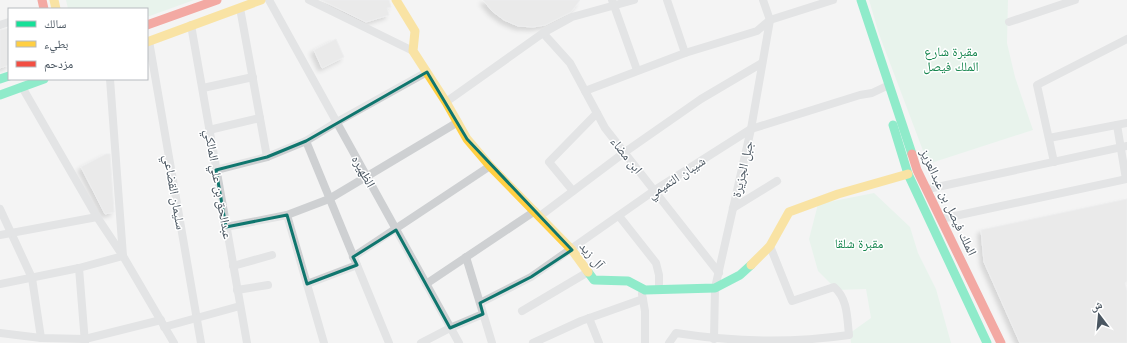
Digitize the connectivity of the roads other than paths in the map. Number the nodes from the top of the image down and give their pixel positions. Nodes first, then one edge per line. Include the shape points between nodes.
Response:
1 (217, 0) edge
2 (261, 0) edge
3 (269, 0) edge
4 (309, 0) edge
5 (396, 0) edge
6 (634, 0) edge
7 (667, 0) edge
8 (763, 0) edge
9 (833, 0) edge
10 (852, 0) edge
11 (861, 0) edge
12 (1075, 0) edge
13 (613, 3) edge
14 (1056, 3) edge
15 (240, 8) junction
16 (770, 20) junction
17 (1009, 22) dead end
18 (148, 25) edge
19 (191, 26) junction
20 (543, 32) junction
21 (1127, 39) edge
22 (148, 41) edge
23 (413, 51) junction
24 (685, 53) junction
25 (762, 63) junction
26 (637, 70) junction
27 (427, 72) junction
28 (253, 77) junction
29 (41, 80) edge
30 (110, 80) edge
31 (886, 86) junction
32 (22, 87) junction
33 (203, 88) junction
34 (585, 90) junction
35 (0, 95) edge
36 (446, 102) junction
37 (597, 113) junction
38 (260, 118) junction
39 (337, 122) junction
40 (458, 122) junction
41 (1127, 123) edge
42 (1116, 125) junction
43 (751, 129) junction
44 (210, 130) junction
45 (1049, 138) junction
46 (306, 141) junction
47 (1124, 147) edge
48 (624, 152) junction
49 (267, 157) junction
50 (1054, 162) junction
51 (490, 166) junction
52 (216, 170) junction
53 (908, 174) junction
54 (367, 176) junction
55 (1126, 179) edge
56 (777, 181) dead end
57 (928, 189) junction
58 (655, 190) junction
59 (573, 191) junction
60 (329, 199) junction
61 (733, 208) junction
62 (0, 209) edge
63 (537, 214) junction
64 (287, 215) junction
65 (619, 216) junction
66 (97, 217) junction
67 (941, 219) junction
68 (226, 227) junction
69 (396, 230) junction
70 (11, 233) junction
71 (0, 236) edge
72 (770, 246) junction
73 (572, 250) junction
74 (272, 255) dead end
75 (123, 256) junction
76 (353, 257) junction
77 (466, 257) junction
78 (357, 265) junction
79 (233, 266) junction
80 (79, 268) junction
81 (588, 272) junction
82 (719, 273) junction
83 (32, 278) junction
84 (0, 284) edge
85 (307, 284) junction
86 (426, 284) junction
87 (268, 285) dead end
88 (640, 287) junction
89 (715, 288) junction
90 (659, 289) junction
91 (237, 290) junction
92 (643, 299) junction
93 (480, 303) junction
94 (240, 306) junction
95 (522, 311) dead end
96 (483, 314) junction
97 (589, 318) junction
98 (197, 319) junction
99 (163, 324) junction
100 (450, 328) junction
101 (0, 333) edge
102 (41, 338) junction
103 (714, 339) junction
104 (85, 341) edge
105 (785, 342) edge
106 (815, 342) edge
107 (174, 343) edge
108 (201, 343) edge
109 (247, 343) edge
110 (324, 343) edge
111 (389, 343) edge
112 (421, 343) edge
113 (459, 343) edge
114 (492, 343) edge
115 (533, 343) edge
116 (599, 343) edge
117 (645, 343) edge
118 (669, 343) edge
119 (987, 343) edge
120 (1001, 343) edge

1 - 18 street
2 - 15 street
3 - 39 street, الظهيره
4 - 23 street
5 - 23 street via 415,31
6 - 13 street
7 - 24 street
8 - 16 street, جبل الجزيرة
9 - 16 street
10 - 31 street, الملك فيصل بن عبدالعزيز
11 - 31 street, الملك فيصل بن عبدالعزيز
12 - 14 street
13 - 20 street via 572,17
13 - 26 street
14 - 17 street
15 - 19 street
15 - 28 street
16 - 24 street via 757,31
16 - 25 street, جبل الجزيرة
19 - 22 street
19 - 33 street, عبدالحق بن علي المالكي
20 - 34 street, ابن مضاء via 570,63
20 - 36 street
21 - 45 street via 1037,85
22 - 98 street, سليمان القضاعي
23 - 27 street, آل زيد
24 - 26 street
25 - 43 street, جبل الجزيرة
25 - 48 street via 701,99
26 - 34 street
27 - 36 street, آل زيد
27 - 39 street
28 - 33 street
28 - 38 street
29 - 32 street
30 - 75 street
31 - 43 street, شيبان التميمي
31 - 53 street, الملك فيصل بن عبدالعزيز
31 - 57 street, الملك فيصل بن عبدالعزيز via 917,170
32 - 35 street
32 - 66 street
33 - 44 street, عبدالحق بن علي المالكي
34 - 37 street, ابن مضاء
36 - 40 street, آل زيد
37 - 48 street, ابن مضاء
37 - 59 street via 549,162
38 - 44 street
38 - 49 street
39 - 46 street
39 - 54 street, الظهيره
40 - 51 street, آل زيد via 467,139
40 - 54 street
41 - 42 street
42 - 45 street
42 - 47 street
43 - 58 street, شيبان التميمي
43 - 61 street, جبل الجزيرة
44 - 52 street, عبدالحق بن علي المالكي
45 - 50 street
46 - 49 street
46 - 60 street
47 - 50 street
47 - 55 street
48 - 58 street, ابن مضاء
48 - 59 street
49 - 52 street
50 - 57 street
51 - 63 street, آل زيد
51 - 69 street
52 - 68 street, عبدالحق بن علي المالكي
53 - 72 street, آل زيد via 838,194 789,212
53 - 119 street, الملك فيصل بن عبدالعزيز
54 - 60 street
54 - 69 street, الظهيره
55 - 67 street
56 - 61 street
57 - 67 street, الملك فيصل بن عبدالعزيز
58 - 65 street, شيبان التميمي
58 - 82 street, ابن مضاء
59 - 63 street
60 - 64 street
60 - 76 street
61 - 82 street, جبل الجزيرة
62 - 70 street
63 - 73 street, آل زيد
63 - 77 street
64 - 68 street
64 - 85 street
65 - 73 street, شيبان التميمي
65 - 90 street via 656,263
66 - 70 street
66 - 75 street
67 - 120 street, الملك فيصل بن عبدالعزيز
68 - 79 street, عبدالحق بن علي المالكي
69 - 76 street
69 - 86 street, الظهيره
70 - 71 street
70 - 83 street
72 - 89 street, آل زيد via 740,275
72 - 106 street via 792,301 834,287 845,301 849,334
73 - 81 street, آل زيد
73 - 93 street, شيبان التميمي via 531,277
74 - 79 street
75 - 80 street
75 - 99 street
76 - 78 street
77 - 86 street
77 - 93 street
78 - 85 street
78 - 111 street
79 - 91 street, عبدالحق بن علي المالكي
80 - 83 street
80 - 104 street
81 - 88 street, آل زيد via 594,280 628,281
81 - 95 street
82 - 89 street, جبل الجزيرة
83 - 84 street
83 - 102 street
85 - 110 street
86 - 100 street, الظهيره
87 - 91 street
88 - 90 street, آل زيد via 645,290
88 - 92 street
89 - 90 street, آل زيد
89 - 103 street, جبل الجزيرة
91 - 94 street, عبدالحق بن علي المالكي
92 - 97 street
92 - 117 street
93 - 96 street
94 - 98 street
94 - 109 street, عبدالحق بن علي المالكي
96 - 100 street
96 - 114 street
97 - 115 street
97 - 116 street
98 - 99 street
98 - 108 street, سليمان القضاعي
99 - 104 street
99 - 107 street
100 - 112 street
100 - 113 street, الظهيره
101 - 102 street
102 - 104 street
103 - 105 street
103 - 118 street via 676,333
105 - 106 street

